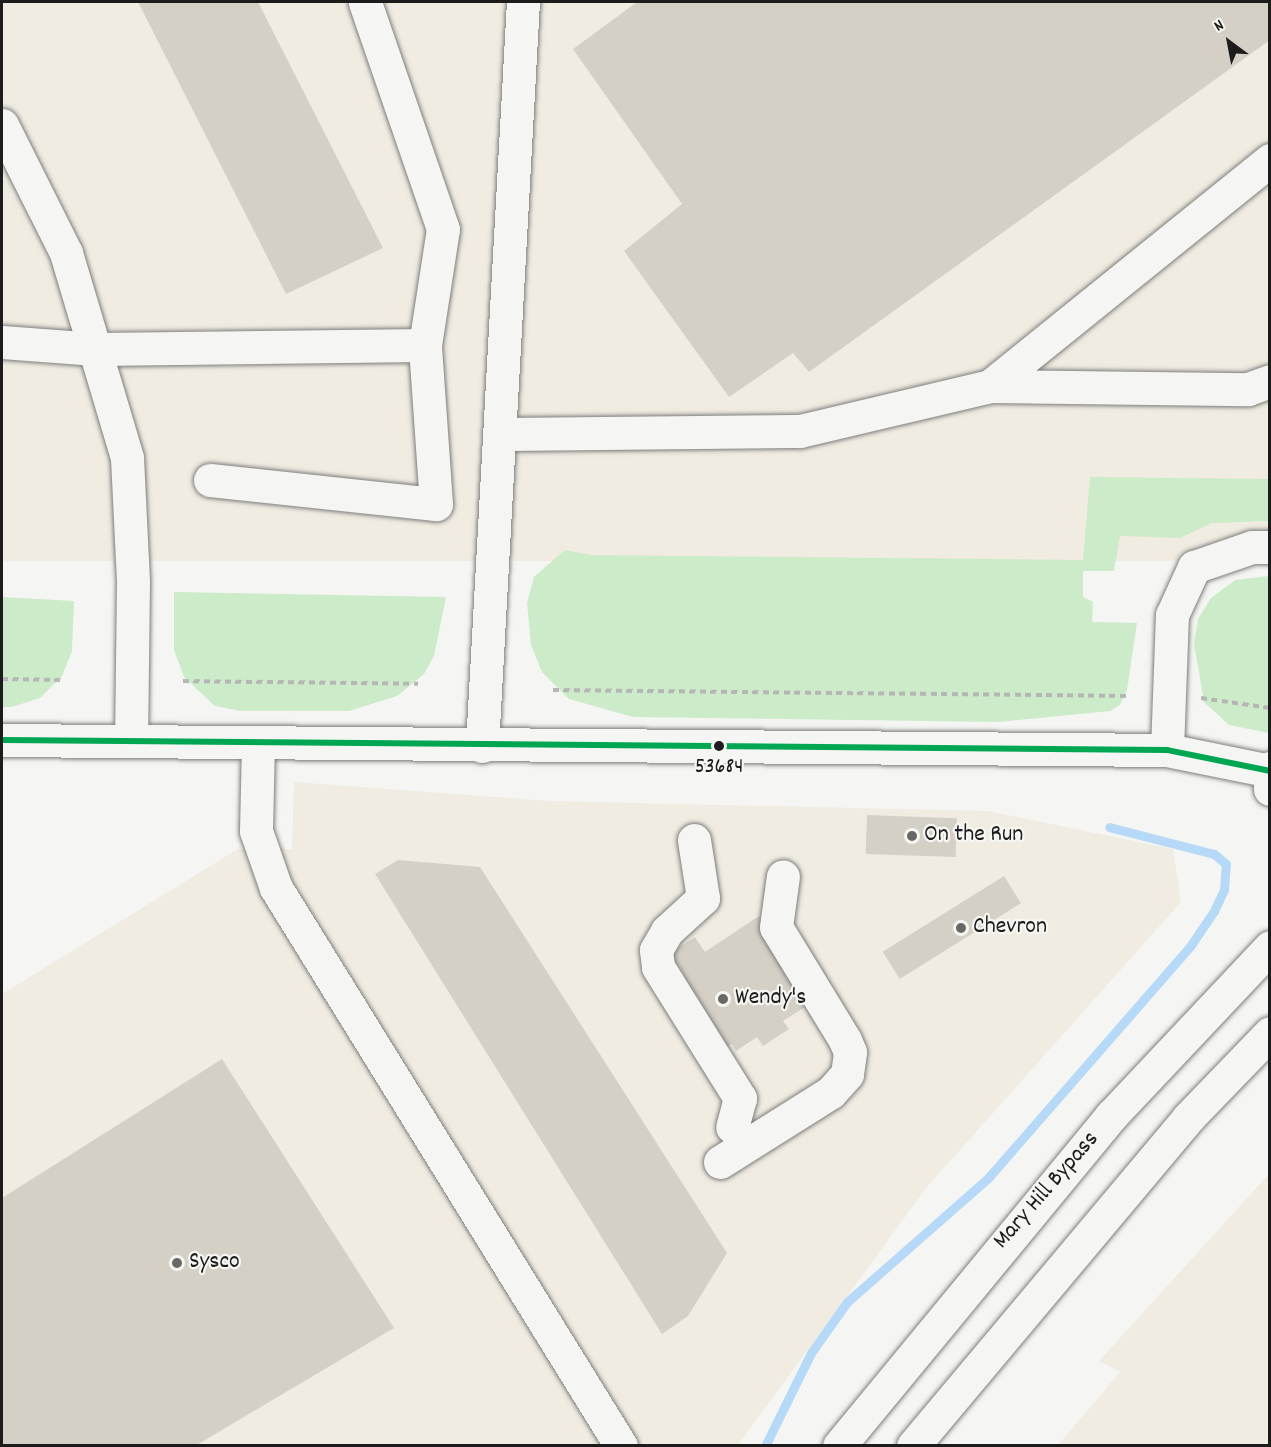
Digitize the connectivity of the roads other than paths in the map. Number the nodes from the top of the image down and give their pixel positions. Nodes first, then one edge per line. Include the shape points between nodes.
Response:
1 (365, 2) edge
2 (523, 2) edge
3 (2, 125) edge
4 (1269, 160) edge
5 (2, 342) edge
6 (425, 345) junction
7 (96, 349) junction
8 (1269, 381) edge
9 (990, 386) junction
10 (499, 434) junction
11 (210, 480) dead end
12 (1269, 547) edge
13 (2, 740) edge
14 (131, 741) junction
15 (258, 742) junction
16 (482, 746) junction
17 (1167, 750) junction
18 (1268, 774) edge
19 (694, 840) dead end
20 (783, 876) dead end
21 (1269, 947) edge
22 (1269, 1033) edge
23 (732, 1127) dead end
24 (720, 1162) dead end
25 (621, 1446) edge
26 (839, 1446) edge
27 (913, 1446) edge

1 - 6 main road via 443,229
2 - 10 main road
3 - 7 main road via 66,253
4 - 9 main road
5 - 7 main road
6 - 7 main road
6 - 11 main road via 436,504
7 - 14 main road via 127,458 133,582
8 - 9 main road via 1248,389
9 - 10 main road via 800,431
10 - 16 main road
12 - 17 main road via 1252,547 1194,567 1172,615
13 - 14 main road
14 - 15 main road
15 - 16 main road
15 - 25 main road via 256,831 276,888
16 - 17 main road
17 - 18 main road
19 - 23 main road via 703,898 667,932 656,951 658,967 741,1098
20 - 24 main road via 776,927 850,1052 847,1074 831,1092
21 - 26 main road, Mary Hill Bypass via 1111,1116 957,1296
22 - 27 main road via 1012,1322

